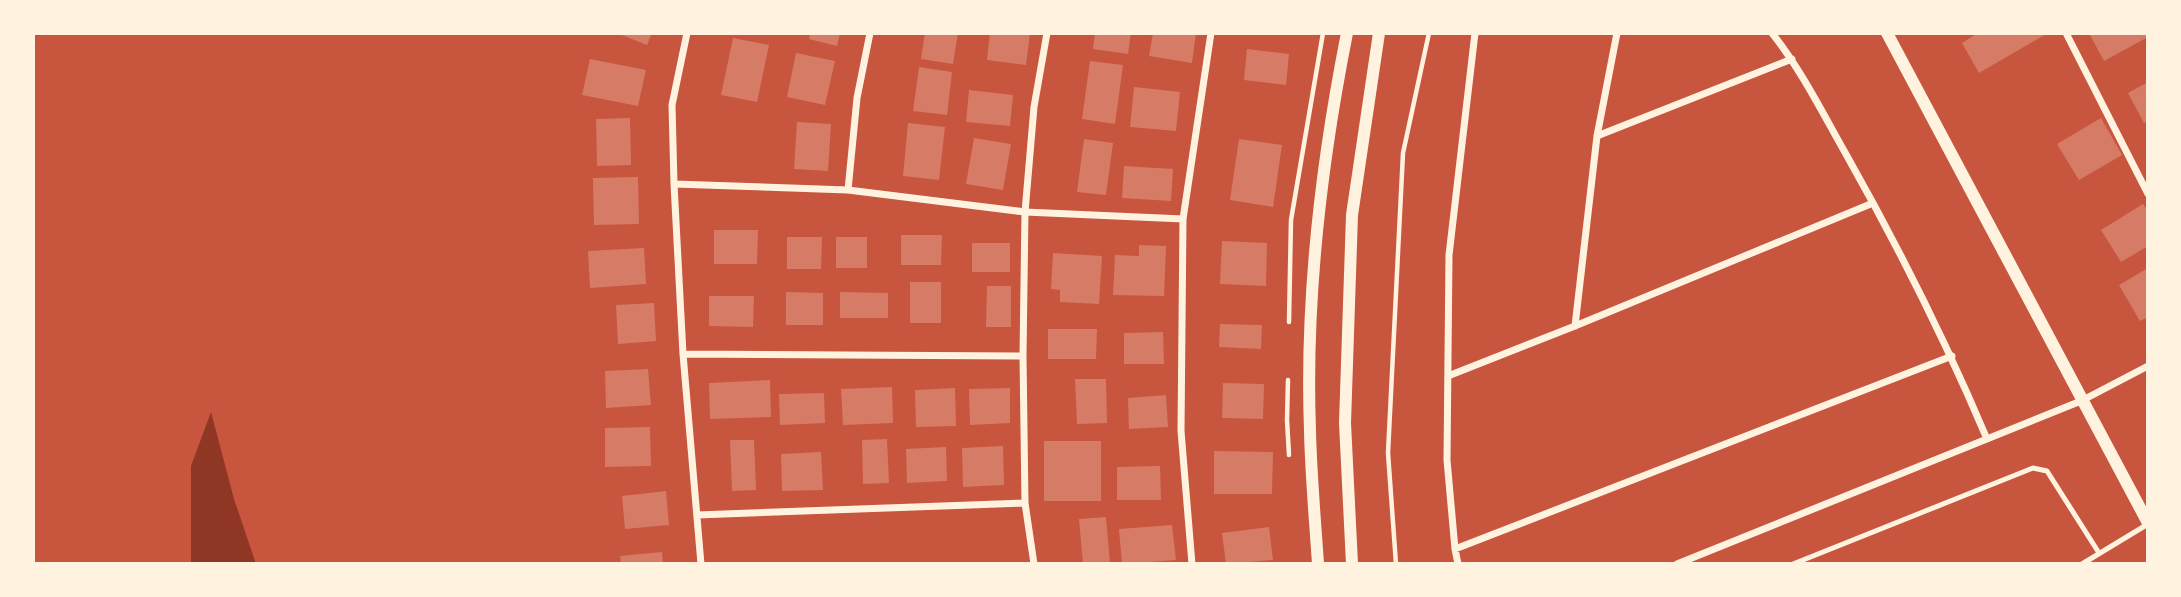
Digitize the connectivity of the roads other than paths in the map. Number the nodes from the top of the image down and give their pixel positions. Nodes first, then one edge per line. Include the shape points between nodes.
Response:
1 (687, 33) edge
2 (870, 33) edge
3 (1047, 33) edge
4 (1211, 33) edge
5 (1347, 33) edge
6 (1379, 33) edge
7 (1475, 33) edge
8 (1617, 33) edge
9 (1772, 33) edge
10 (1886, 33) edge
11 (2066, 33) edge
12 (1792, 59) junction
13 (1597, 136) junction
14 (674, 184) junction
15 (848, 190) junction
16 (2148, 194) edge
17 (1873, 203) junction
18 (1025, 212) junction
19 (1183, 219) junction
20 (1575, 326) junction
21 (683, 354) junction
22 (1023, 356) junction
23 (1952, 356) junction
24 (2148, 366) edge
25 (1448, 376) junction
26 (2081, 401) junction
27 (1987, 439) junction
28 (1025, 503) junction
29 (697, 515) junction
30 (2148, 523) edge
31 (1455, 549) junction
32 (2099, 553) junction
33 (701, 564) edge
34 (1034, 564) edge
35 (1192, 564) edge
36 (1318, 564) edge
37 (1352, 564) edge
38 (1458, 564) edge
39 (1677, 564) edge
40 (1793, 564) edge
41 (2082, 564) edge

1 - 14 street via 672,105
2 - 15 street via 857,98
3 - 18 street via 1034,107
4 - 19 street
5 - 36 street via 1330,119 1311,314 1310,429
6 - 37 street via 1352,215 1345,423
7 - 25 street via 1449,255
8 - 13 street
9 - 12 street
10 - 26 street
11 - 16 street
12 - 13 street
12 - 17 street
13 - 20 street
14 - 15 street
14 - 21 street
15 - 18 street
17 - 20 street
17 - 23 street
18 - 19 street
18 - 22 street
19 - 35 street via 1181,431
20 - 25 street
21 - 22 street
21 - 29 street
22 - 28 street
23 - 27 street
23 - 31 street
24 - 26 street
25 - 31 street via 1447,460
26 - 27 street
26 - 30 street
27 - 39 street
28 - 29 street
28 - 34 street
29 - 33 street
30 - 32 lane
31 - 38 street
32 - 40 lane via 2047,471 2034,468
32 - 41 lane

